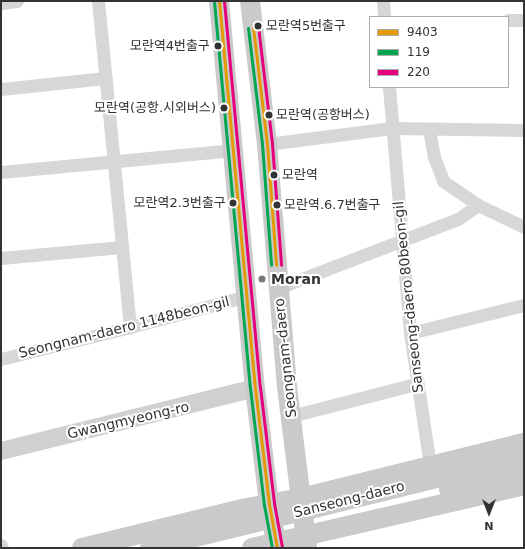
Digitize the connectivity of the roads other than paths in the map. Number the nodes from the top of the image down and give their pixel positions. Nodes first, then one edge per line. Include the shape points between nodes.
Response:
1 (17, 1) edge
2 (98, 1) edge
3 (219, 1) edge
4 (250, 1) edge
5 (383, 1) edge
6 (1, 3) edge
7 (384, 16) edge
8 (509, 20) edge
9 (524, 20) edge
10 (105, 78) junction
11 (389, 88) edge
12 (1, 89) edge
13 (392, 128) junction
14 (428, 128) junction
15 (524, 130) edge
16 (267, 144) junction
17 (234, 150) junction
18 (114, 161) junction
19 (1, 172) edge
20 (478, 205) junction
21 (524, 227) edge
22 (401, 242) junction
23 (121, 247) junction
24 (1, 258) edge
25 (278, 289) junction
26 (247, 296) junction
27 (524, 305) edge
28 (130, 327) junction
29 (410, 333) junction
30 (1, 359) edge
31 (416, 384) junction
32 (255, 388) junction
33 (291, 416) junction
34 (524, 443) edge
35 (1, 451) edge
36 (524, 457) edge
37 (430, 466) junction
38 (524, 472) edge
39 (524, 484) edge
40 (301, 498) junction
41 (269, 504) junction
42 (306, 542) edge
43 (277, 545) edge
44 (82, 548) edge
45 (150, 548) edge
46 (200, 548) edge
47 (252, 548) edge

1 - 6 street
2 - 10 street
3 - 17 main road
4 - 16 main road, Seongnam-daero
5 - 7 street
8 - 9 street
10 - 12 street
10 - 18 street
11 - 13 street, Sanseong-daero 80beon-gil
13 - 14 street
13 - 16 street
13 - 22 street, Sanseong-daero 80beon-gil
14 - 15 street
14 - 20 street via 442,181
16 - 25 main road, Seongnam-daero
17 - 18 street
17 - 26 main road
18 - 19 street
18 - 23 street
20 - 21 street
20 - 22 street via 458,220
22 - 25 street
22 - 29 street, Sanseong-daero 80beon-gil
23 - 24 street
23 - 28 street
25 - 33 main road, Seongnam-daero
26 - 28 street, Seongnam-daero 1148beon-gil
26 - 32 main road
27 - 29 street
28 - 30 street, Seongnam-daero 1148beon-gil
29 - 31 street, Sanseong-daero 80beon-gil
31 - 33 street
31 - 37 street, Sanseong-daero 80beon-gil
32 - 35 main road, Gwangmyeong-ro
32 - 41 main road
33 - 40 main road, Seongnam-daero
34 - 37 main road
36 - 45 main road, Sanseong-daero, bridge
37 - 40 main road
38 - 46 main road, Sanseong-daero, bridge
39 - 42 main road
40 - 41 main road
40 - 42 main road, Seongnam-daero
41 - 43 main road
41 - 44 main road
42 - 43 main road
43 - 47 main road

